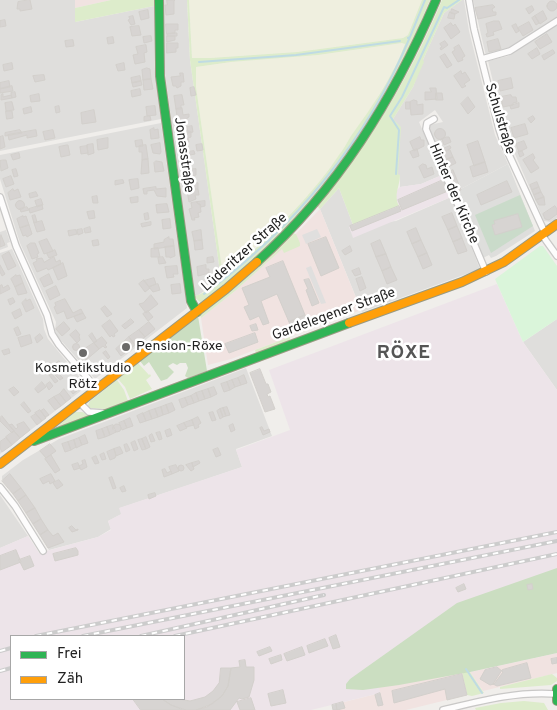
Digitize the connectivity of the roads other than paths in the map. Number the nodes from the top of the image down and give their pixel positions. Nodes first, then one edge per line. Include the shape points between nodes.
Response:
1 (159, 0) edge
2 (436, 0) edge
3 (469, 0) edge
4 (557, 21) edge
5 (482, 59) junction
6 (434, 119) dead end
7 (0, 197) edge
8 (557, 224) edge
9 (544, 234) junction
10 (557, 256) edge
11 (486, 272) junction
12 (197, 312) junction
13 (97, 390) junction
14 (80, 403) junction
15 (110, 412) junction
16 (26, 444) junction
17 (0, 464) edge
18 (0, 487) edge
19 (43, 551) dead end
20 (557, 695) edge
21 (443, 710) edge

1 - 12 street, Jonasstraße via 160,76 191,301
2 - 12 street, Lüderitzer Straße via 384,109 344,169 276,244
3 - 5 street, Schulstraße
4 - 5 street via 510,52
5 - 9 street, Schulstraße via 504,144
6 - 11 street, Hinter der Kirche via 427,123 426,130
7 - 13 street via 52,334
8 - 9 street, Gardelegener Straße
9 - 10 street, Schulstraße
9 - 11 street, Gardelegener Straße
11 - 15 street, Gardelegener Straße
12 - 13 street, Lüderitzer Straße
13 - 14 street, Lüderitzer Straße
14 - 15 street, Gardelegener Straße via 89,412
14 - 16 street, Lüderitzer Straße
15 - 16 street, Gardelegener Straße
16 - 17 street, Lüderitzer Straße
18 - 19 street
20 - 21 street via 508,695

